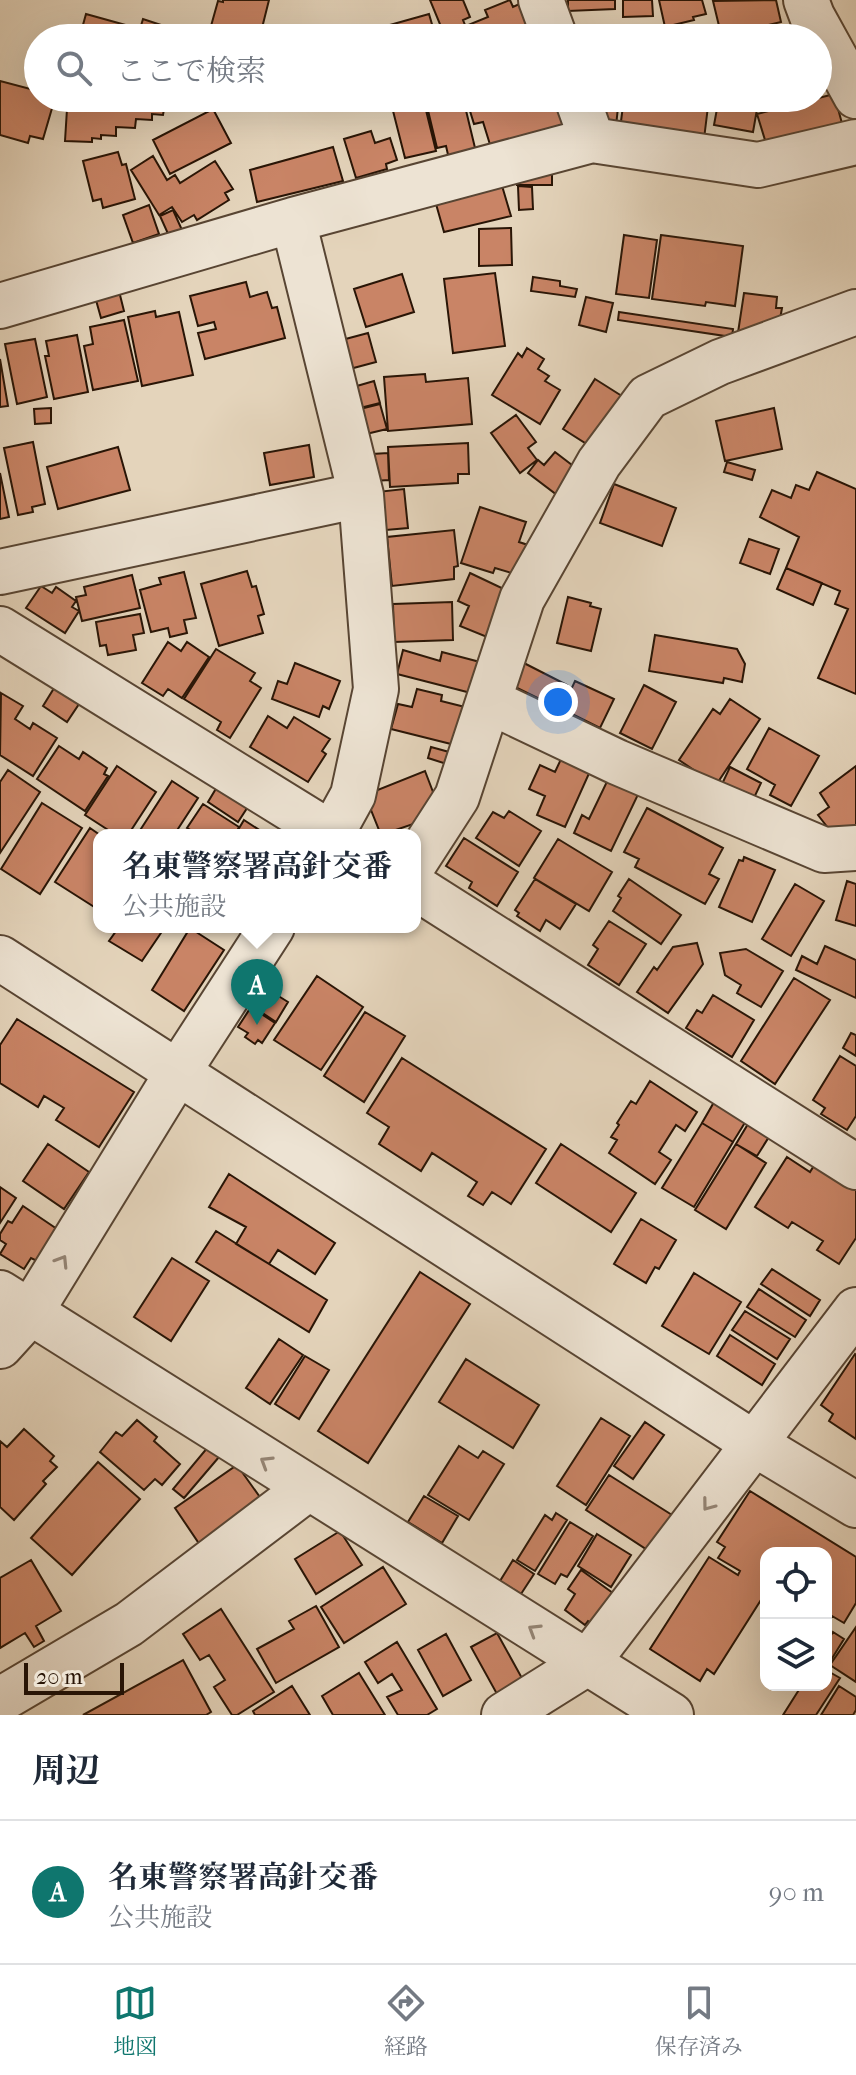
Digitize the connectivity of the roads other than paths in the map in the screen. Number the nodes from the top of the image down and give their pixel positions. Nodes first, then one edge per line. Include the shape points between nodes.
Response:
1 (541, 0) edge
2 (806, 0) edge
3 (550, 24) edge
4 (816, 24) edge
5 (832, 52) edge
6 (856, 96) edge
7 (582, 112) edge
8 (592, 140) junction
9 (856, 142) edge
10 (293, 220) junction
11 (0, 306) edge
12 (856, 312) edge
13 (361, 495) junction
14 (0, 572) edge
15 (0, 629) edge
16 (489, 701) junction
17 (322, 829) edge
18 (335, 829) edge
19 (856, 848) edge
20 (421, 853) edge
21 (421, 891) edge
22 (268, 933) edge
23 (0, 958) edge
24 (178, 1072) junction
25 (856, 1167) edge
26 (15, 1303) edge
27 (856, 1310) edge
28 (0, 1346) edge
29 (755, 1444) junction
30 (307, 1489) junction
31 (856, 1505) edge
32 (587, 1663) junction
33 (0, 1700) edge
34 (504, 1715) edge
35 (671, 1715) edge

1 - 3 street
2 - 4 street
5 - 6 street
7 - 8 street
8 - 9 street via 758,165
8 - 10 street
10 - 11 street
10 - 13 street
12 - 16 street via 720,362 648,397 599,463 522,599
13 - 14 street
13 - 18 street via 376,689 353,795
15 - 17 street
16 - 19 street via 824,850
16 - 20 street via 457,797
21 - 25 street
22 - 24 street
23 - 24 street
26 -> 24 street
24 - 29 street
26 - 28 street
30 -> 26 street
27 - 29 street
29 - 31 street
29 -> 32 street
32 -> 30 street
30 - 33 street via 129,1624
32 - 34 street
32 - 35 street

